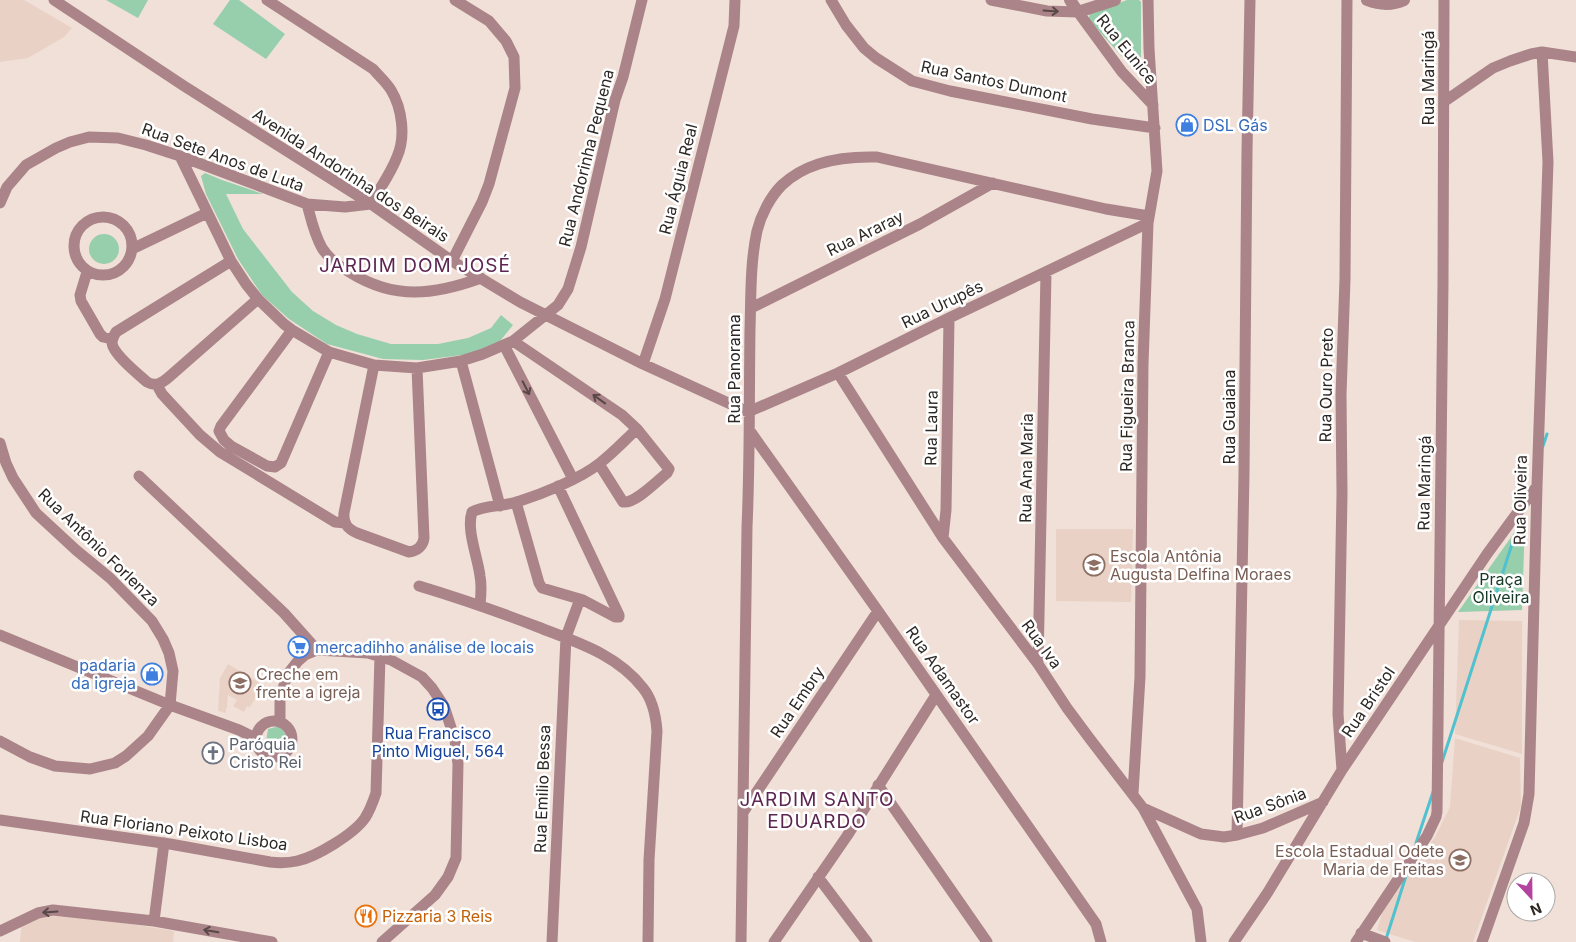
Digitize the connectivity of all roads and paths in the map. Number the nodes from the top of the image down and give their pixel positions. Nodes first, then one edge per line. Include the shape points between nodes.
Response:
1 (54, 0) edge
2 (267, 0) edge
3 (456, 0) edge
4 (642, 0) edge
5 (735, 0) edge
6 (831, 0) edge
7 (991, 0) edge
8 (1070, 0) edge
9 (1115, 0) edge
10 (1148, 0) edge
11 (1250, 0) edge
12 (1347, 0) edge
13 (1367, 0) edge
14 (1404, 0) edge
15 (1444, 0) edge
16 (1078, 12) junction
17 (1542, 52) junction
18 (1576, 57) edge
19 (1445, 101) junction
20 (1152, 105) junction
21 (1155, 128) junction
22 (180, 156) junction
23 (993, 183) junction
24 (0, 203) edge
25 (307, 204) junction
26 (371, 204) junction
27 (207, 213) junction
28 (1149, 220) junction
29 (132, 249) junction
30 (231, 260) junction
31 (452, 261) junction
32 (87, 272) junction
33 (1046, 273) junction
34 (481, 278) junction
35 (258, 299) junction
36 (751, 308) junction
37 (545, 315) junction
38 (949, 318) junction
39 (292, 330) junction
40 (112, 339) junction
41 (509, 343) junction
42 (330, 352) junction
43 (461, 361) junction
44 (643, 364) junction
45 (374, 365) junction
46 (417, 368) junction
47 (838, 373) junction
48 (157, 385) junction
49 (748, 412) junction
50 (637, 429) junction
51 (219, 431) junction
52 (750, 431) junction
53 (200, 435) junction
54 (0, 443) edge
55 (599, 464) junction
56 (139, 476) dead end
57 (573, 479) junction
58 (558, 486) junction
59 (1537, 486) junction
60 (516, 502) junction
61 (500, 506) junction
62 (345, 523) junction
63 (943, 538) junction
64 (419, 586) dead end
65 (580, 599) junction
66 (480, 604) junction
67 (878, 611) junction
68 (1439, 628) junction
69 (0, 635) edge
70 (566, 638) junction
71 (317, 650) junction
72 (380, 656) junction
73 (1038, 664) junction
74 (936, 695) junction
75 (170, 705) junction
76 (280, 721) junction
77 (255, 738) junction
78 (0, 741) edge
79 (1342, 770) junction
80 (878, 785) junction
81 (1133, 793) junction
82 (1323, 802) junction
83 (1143, 808) junction
84 (744, 811) junction
85 (0, 820) edge
86 (1237, 835) junction
87 (164, 843) junction
88 (818, 876) junction
89 (154, 921) junction
90 (0, 931) edge
91 (1358, 938) edge
92 (259, 940) edge
93 (272, 942) edge
94 (382, 942) edge
95 (552, 942) edge
96 (648, 942) edge
97 (741, 942) edge
98 (774, 942) edge
99 (867, 942) edge
100 (987, 942) edge
101 (1101, 942) edge
102 (1201, 942) edge
103 (1234, 942) edge
104 (1385, 942) edge
105 (1482, 942) edge

1 - 26 street, Avenida Andorinha dos Beirais
2 - 26 street via 373,69 394,96 399,110 401,143 398,156
3 - 31 street via 489,21 506,41 514,57 514,88 489,184
4 - 37 street, Rua Andorinha Pequena via 568,290
5 - 44 street, Rua Águia Real via 734,26 668,290
6 - 21 street, Rua Santos Dumont via 864,48 912,81 1092,119
7 -> 16 street via 1047,11
8 - 16 street
9 - 16 street
10 - 20 street, Rua Figueira Branca
11 - 86 street, Rua Guaiana
12 - 79 street, Rua Ouro Preto via 1338,714
13 - 14 street via 1392,4
15 - 19 street, Rua Maringá
16 - 20 street, Rua Eunice via 1122,72
17 - 18 street
17 - 19 street via 1493,68
17 - 59 street, Rua Oliveira via 1548,162
19 - 68 street, Rua Maringá
20 - 21 street, Rua Figueira Branca
21 - 28 street, Rua Figueira Branca via 1157,171
22 - 24 street, Rua Sete Anos de Luta via 118,138 70,142 26,165 7,187
22 - 25 street, Rua Sete Anos de Luta
22 - 27 street, Rua Andorinha Pequena
23 - 28 street, Rua Panorama
23 - 36 street, Rua Araray via 920,224
23 - 36 street, Rua Panorama via 877,157 839,158 798,172 781,186 762,215 753,260
25 - 26 street, Rua Sete Anos de Luta via 345,207
25 - 34 street via 323,249 332,260 360,279 384,289 427,292 454,288
26 - 31 street, Avenida Andorinha dos Beirais
27 - 29 street
27 - 30 street, Rua Andorinha Pequena
28 - 33 street, Rua Urupês
28 - 81 street, Rua Figueira Branca via 1143,364 1140,677
29 - 32 street via 130,258 116,273 102,276
29 - 32 street via 132,239 121,223 103,217 94,218 85,223 74,238 75,257
30 - 35 street, Rua Andorinha Pequena
30 - 40 street via 122,328
31 - 34 street, Avenida Andorinha dos Beirais
32 - 40 street via 81,301 100,334
33 - 38 street, Rua Urupês
33 - 73 street, Rua Ana Maria
34 - 37 street, Avenida Andorinha dos Beirais
35 - 39 street, Rua Andorinha Pequena
35 - 48 street
36 - 49 street, Rua Panorama
37 - 41 street, Rua Andorinha Pequena
37 - 44 street, Avenida Andorinha dos Beirais
38 - 47 street, Rua Urupês
38 - 63 street, Rua Laura
39 - 42 street, Rua Andorinha Pequena
39 - 51 street
40 - 48 street via 116,351 146,382
41 - 43 street, Rua Andorinha Pequena
50 -> 41 street via 592,394
41 -> 57 street
42 - 45 street, Rua Andorinha Pequena
42 - 51 street via 281,463 272,467 260,463 231,446
43 - 46 street, Rua Andorinha Pequena
43 - 61 street
44 - 49 street, Avenida Andorinha dos Beirais
45 - 46 street, Rua Andorinha Pequena
45 - 62 street via 344,513
46 - 62 street via 424,526 422,544 413,551 405,552 357,534
47 - 49 street, Rua Urupês
47 - 63 street, Rua Iva
48 - 53 street
49 - 52 street, Rua Panorama
50 - 55 street
50 - 55 street via 667,465 667,473 628,503 623,502
51 - 53 street
52 - 67 street, Rua Adamastor
52 - 84 street, Rua Panorama
53 - 62 street via 220,452 272,484 335,522
54 - 75 street, Rua Antônio Forlenza via 6,463 36,513 110,578 152,621 163,638 173,671
55 - 57 street
56 - 71 street via 284,613
57 - 58 street
58 - 60 street
58 - 65 street via 619,617
59 - 68 street, Rua Bristol via 1487,554
59 - 105 street, Rua Oliveira via 1528,808
60 - 61 street
60 - 65 street via 541,586
61 - 66 street via 477,509 471,514 480,578
63 - 73 street, Rua Iva
64 - 66 street
65 - 70 street, Rua Emilio Bessa
66 - 70 street
67 - 74 street, Rua Adamastor
67 - 84 street, Rua Embry
68 - 79 street, Rua Bristol
68 - 91 street, Rua Maringá via 1436,817 1422,844
69 - 75 street
70 - 95 street, Rua Emilio Bessa
70 - 96 street via 621,665 644,688 656,716
71 - 72 street via 350,650
71 - 76 street via 305,655 287,675 280,699
72 - 87 street, Rua Floriano Peixoto Lisboa via 376,793 371,808 357,827 305,859 286,863
72 - 94 street via 406,667 432,688 444,706 455,740 458,764 456,858 453,868 435,895
73 - 81 street, Rua Iva via 1073,716
74 - 80 street
74 - 101 street, Rua Adamastor via 1096,924
75 - 77 street
75 - 78 street via 148,736 126,756 107,766 90,769 55,766 30,758
76 - 77 street via 263,724
76 - 77 street via 292,734 287,752 275,757 263,754 258,750
79 - 82 street, Rua Bristol
80 - 88 street
80 - 100 street
81 - 83 street, Rua Iva
82 - 86 street, Rua Sônia via 1263,828
82 - 103 street, Rua Bristol
83 - 86 street, Rua Sônia via 1201,834
83 - 102 street, Rua Iva via 1197,909
84 - 97 street, Rua Panorama
85 - 87 street, Rua Floriano Peixoto Lisboa
87 - 89 street
88 - 98 street
88 - 99 street
89 -> 90 street via 53,910 38,913
92 -> 89 street
91 - 104 street
92 - 93 street

